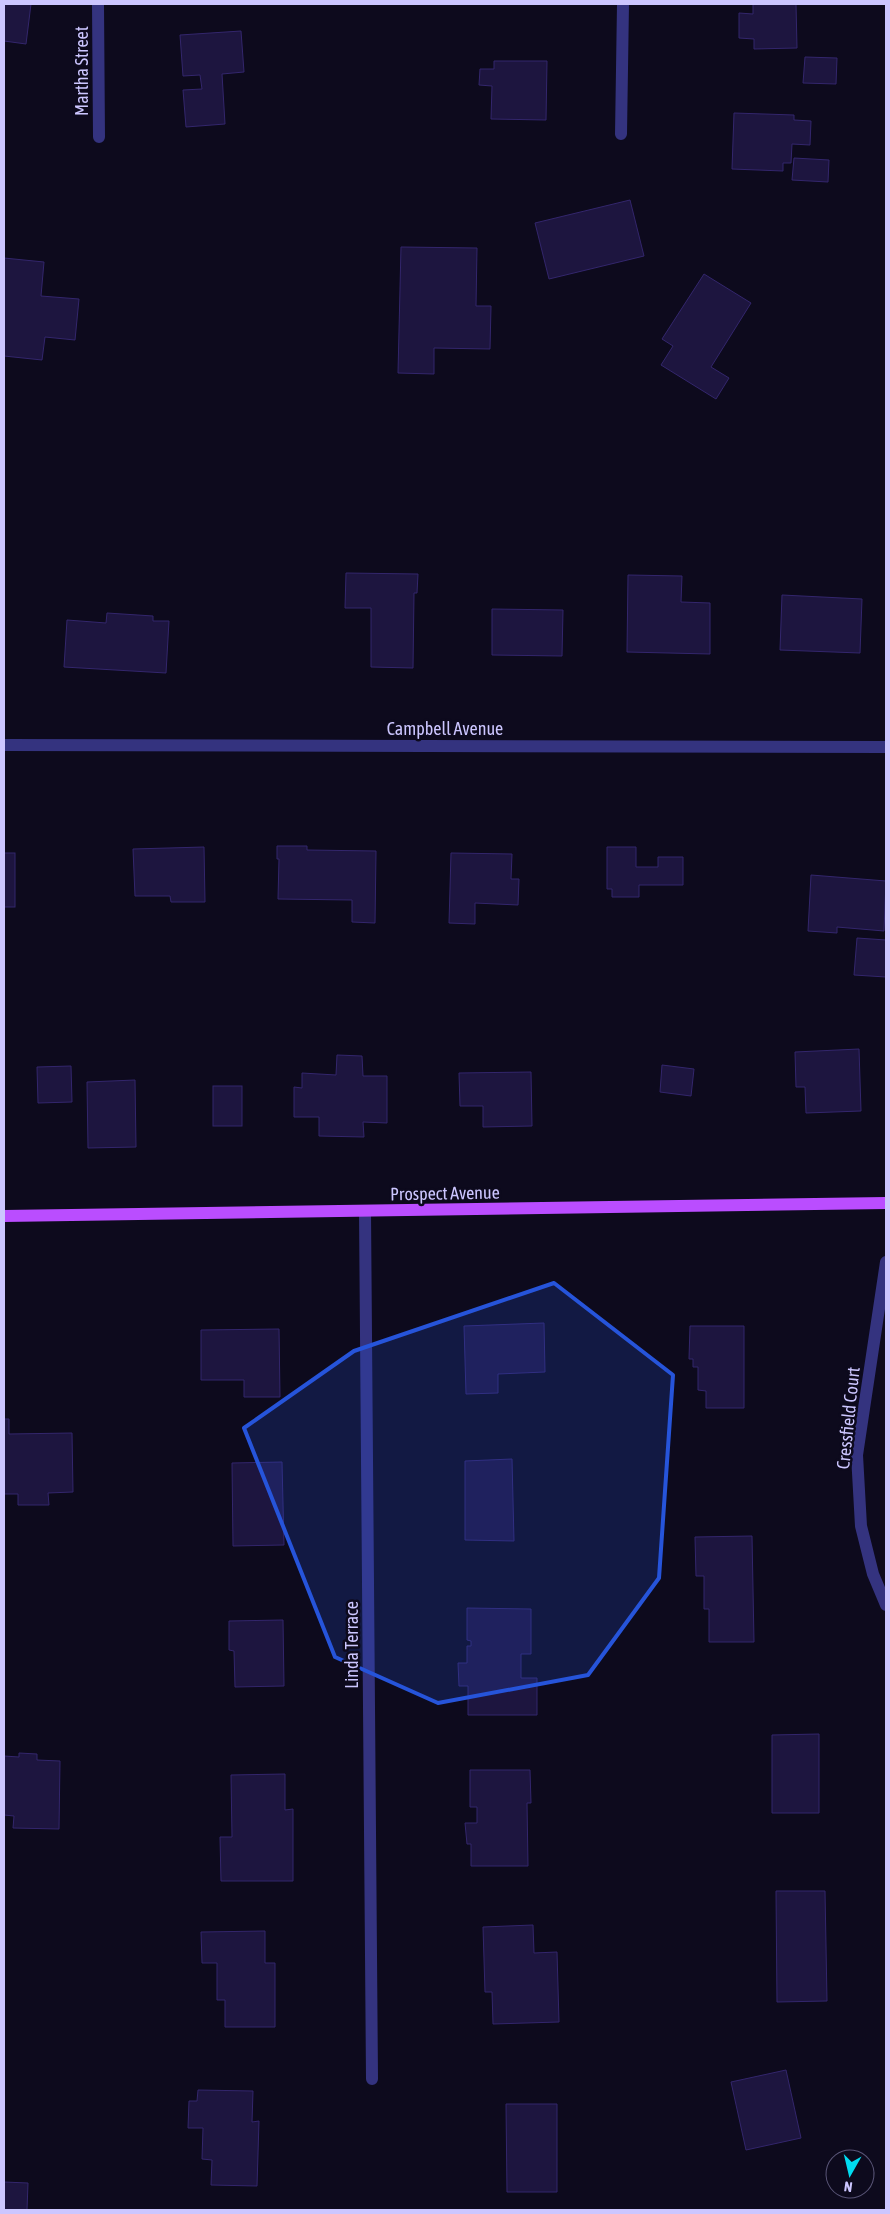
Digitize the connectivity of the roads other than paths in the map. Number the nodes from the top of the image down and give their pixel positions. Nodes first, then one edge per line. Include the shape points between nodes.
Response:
1 (98, 4) edge
2 (623, 4) edge
3 (621, 134) dead end
4 (99, 137) dead end
5 (4, 745) edge
6 (886, 746) edge
7 (886, 1203) edge
8 (365, 1211) junction
9 (4, 1216) edge
10 (886, 1262) edge
11 (886, 1605) edge
12 (372, 2079) dead end

1 - 4 street, Martha Street
2 - 3 street
5 - 6 street, Campbell Avenue
7 - 8 main road, Prospect Avenue
8 - 9 main road, Prospect Avenue
8 - 12 street, Linda Terrace
10 - 11 street, Cressfield Court via 858,1455 861,1526 873,1574

